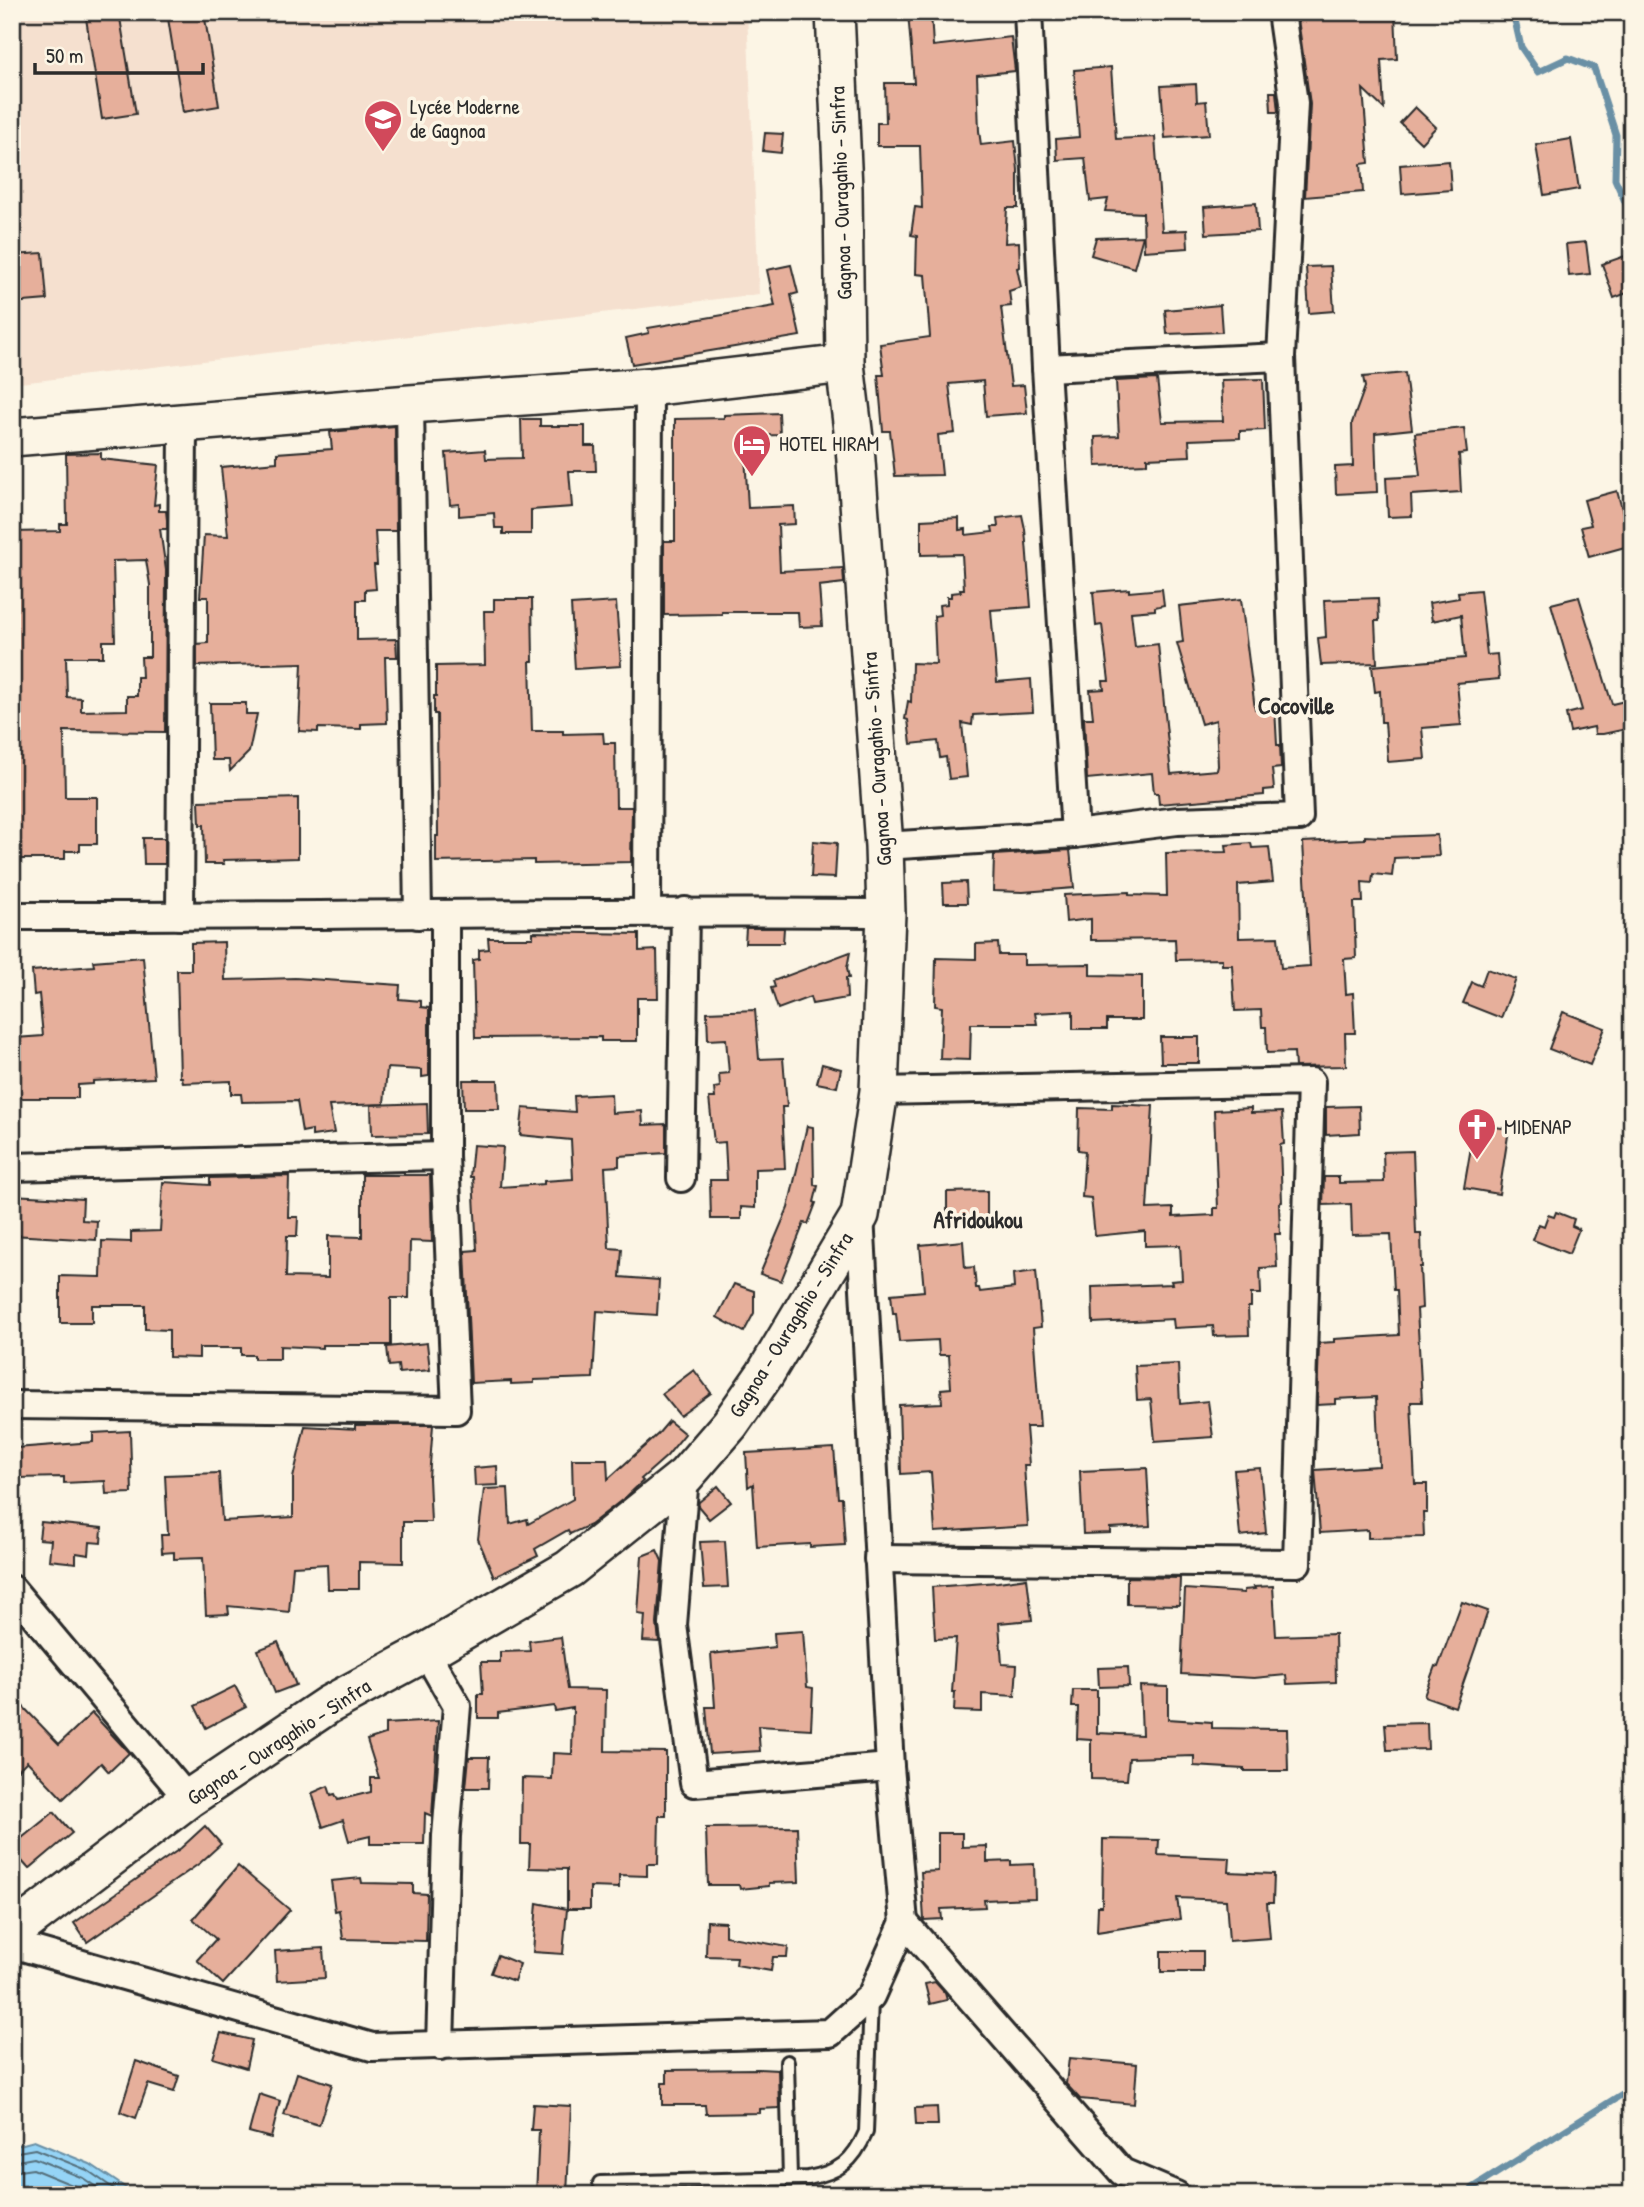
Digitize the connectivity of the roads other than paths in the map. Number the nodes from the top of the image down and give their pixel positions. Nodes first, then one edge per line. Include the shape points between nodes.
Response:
1 (835, 12) edge
2 (1028, 12) edge
3 (1282, 12) edge
4 (1281, 357) junction
5 (845, 364) junction
6 (1046, 368) junction
7 (649, 387) junction
8 (410, 404) junction
9 (183, 423) junction
10 (12, 437) edge
11 (1075, 834) junction
12 (884, 846) junction
13 (647, 911) junction
14 (685, 911) junction
15 (886, 913) junction
16 (418, 915) junction
17 (445, 915) junction
18 (12, 916) edge
19 (180, 916) junction
20 (879, 1091) junction
21 (445, 1156) junction
22 (12, 1167) edge
23 (681, 1178) dead end
24 (860, 1215) junction
25 (12, 1405) edge
26 (684, 1476) junction
27 (878, 1559) junction
28 (12, 1589) edge
29 (426, 1652) junction
30 (890, 1767) junction
31 (188, 1799) junction
32 (904, 1922) junction
33 (12, 1933) edge
34 (12, 1944) edge
35 (871, 1996) junction
36 (440, 2046) junction
37 (788, 2062) dead end
38 (790, 2178) junction
39 (600, 2183) dead end
40 (1176, 2195) edge

1 - 5 main road, Gagnoa - Ouragahio - Sinfra
2 - 6 street
3 - 4 street via 1294,103
4 - 6 street
4 - 11 street via 1299,817 1177,821
5 - 7 main road
5 - 12 main road, Gagnoa - Ouragahio - Sinfra
6 - 11 street
7 - 8 main road
7 - 13 street
8 - 9 main road
8 - 16 street
9 - 10 main road
9 - 19 street
11 - 12 street
12 - 15 main road, Gagnoa - Ouragahio - Sinfra
13 - 14 street
13 - 17 street
14 - 15 street
14 - 23 street
15 - 20 main road, Gagnoa - Ouragahio - Sinfra
16 - 17 street
16 - 19 street
17 - 21 street
18 - 19 street
20 - 24 main road, Gagnoa - Ouragahio - Sinfra
20 - 27 street via 1311,1082 1297,1563
21 - 22 street
21 - 25 street via 456,1410
24 - 26 main road, Gagnoa - Ouragahio - Sinfra via 765,1374 730,1424
24 - 27 street
26 - 29 main road, Gagnoa - Ouragahio - Sinfra via 569,1569
26 - 30 street via 673,1625 694,1783
27 - 30 street
28 - 31 street
29 - 31 main road, Gagnoa - Ouragahio - Sinfra via 328,1705
29 - 36 street via 457,1706 446,1836
30 - 32 street
31 - 33 main road, Gagnoa - Ouragahio - Sinfra
32 - 35 street
32 - 40 street via 1122,2172
34 - 36 street via 372,2047
35 - 36 street via 830,2033
35 - 38 lane via 868,2115 858,2151 828,2174
37 - 38 lane
38 - 39 lane

